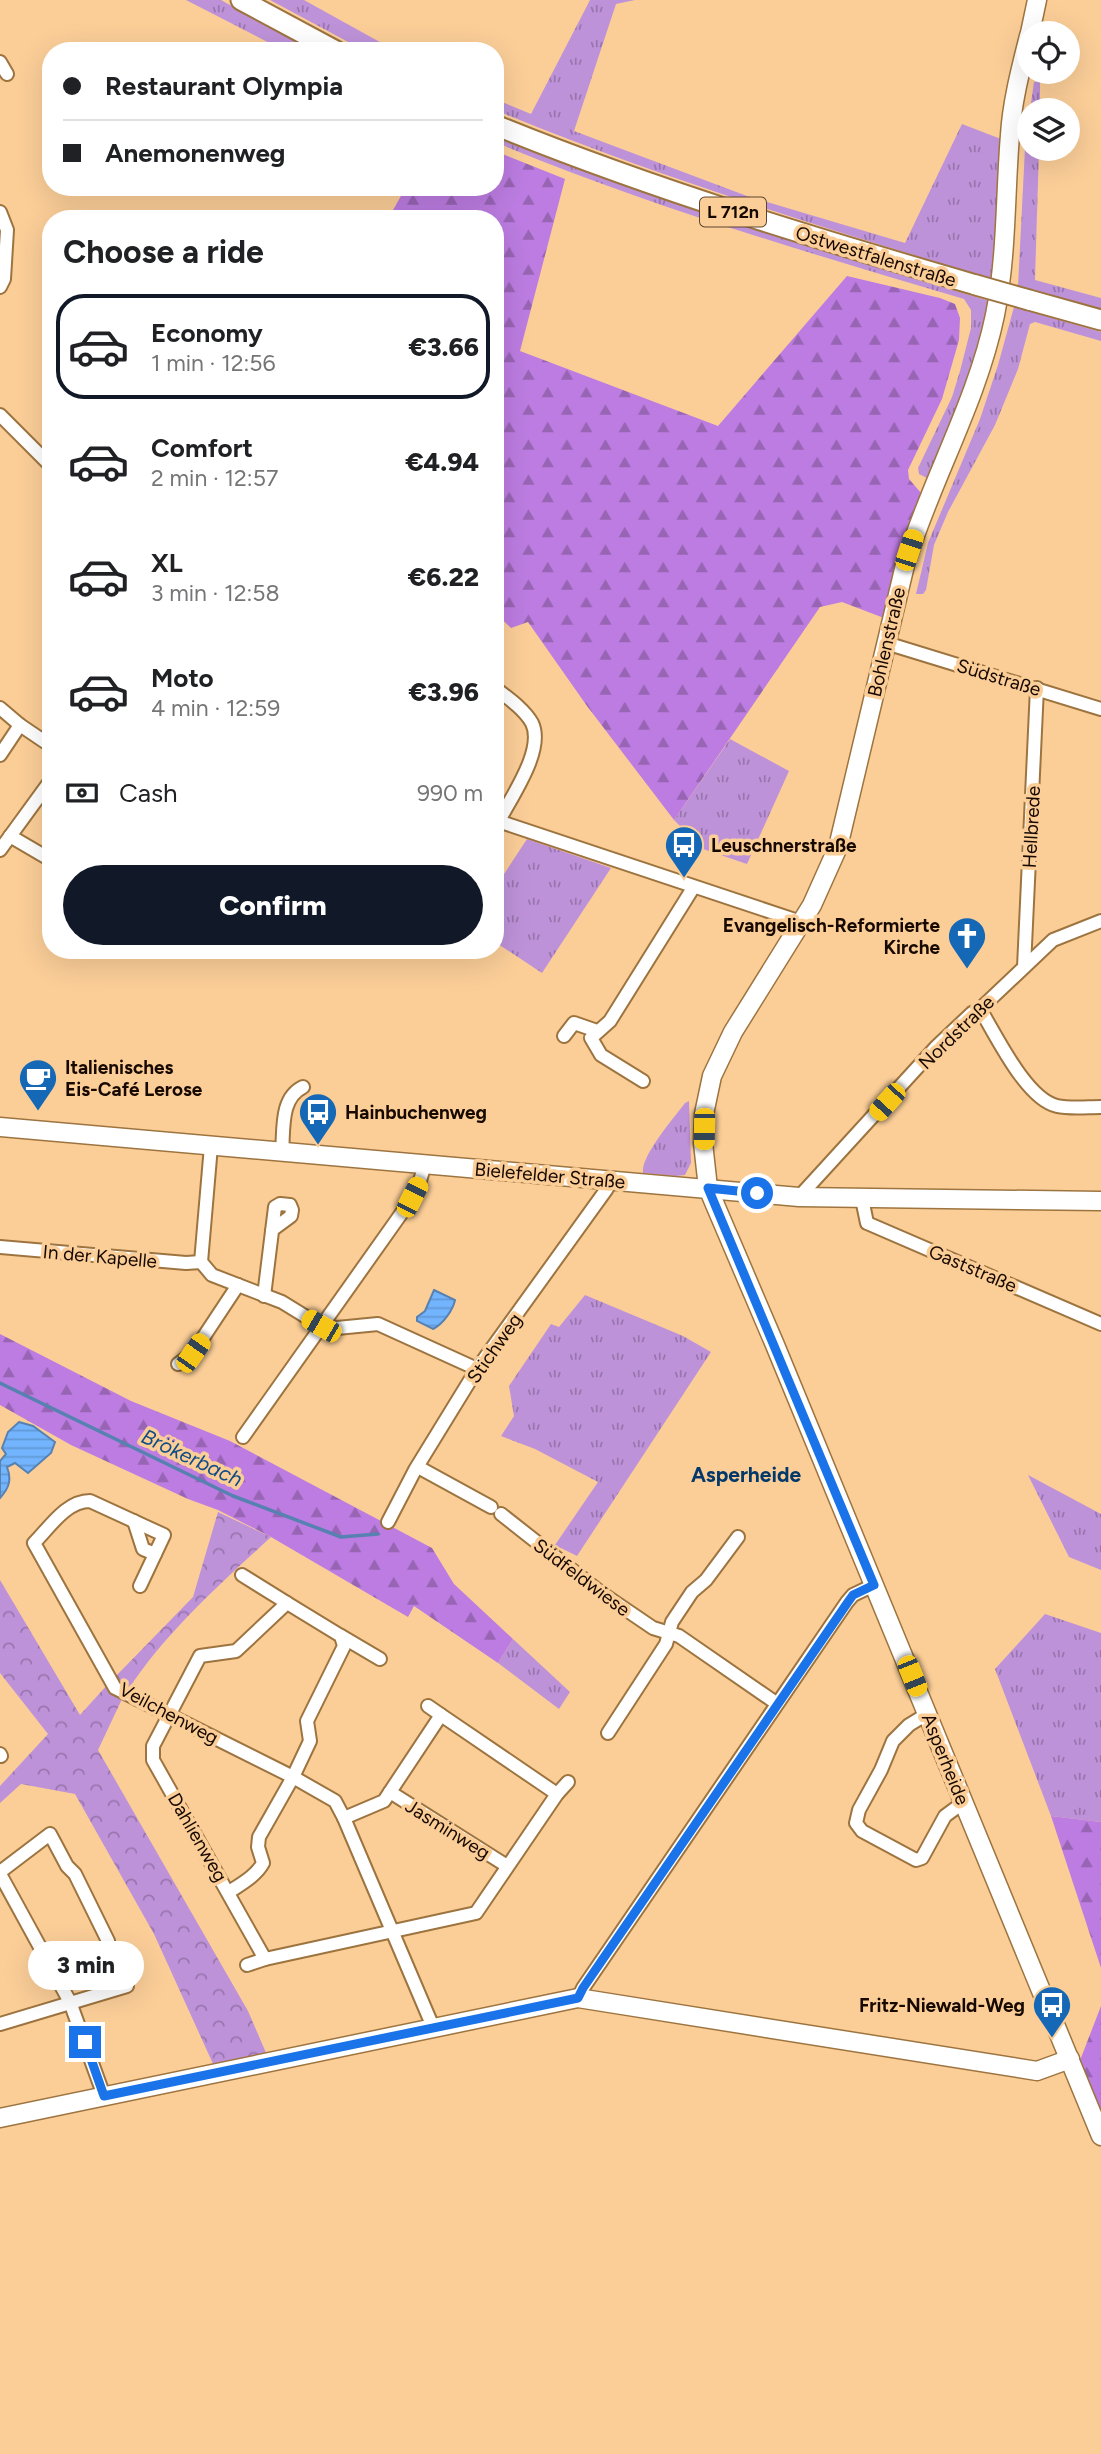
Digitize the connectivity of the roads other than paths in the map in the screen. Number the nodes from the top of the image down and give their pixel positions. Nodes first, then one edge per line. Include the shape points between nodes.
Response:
1 (241, 0) edge
2 (1037, 0) edge
3 (1032, 21) edge
4 (319, 42) edge
5 (0, 62) edge
6 (7, 74) dead end
7 (1019, 84) edge
8 (504, 129) edge
9 (0, 212) edge
10 (0, 287) edge
11 (1101, 320) edge
12 (0, 415) edge
13 (42, 457) edge
14 (891, 644) junction
15 (1038, 688) junction
16 (504, 696) edge
17 (0, 708) edge
18 (1101, 709) edge
19 (20, 725) junction
20 (42, 740) edge
21 (0, 755) edge
22 (42, 792) edge
23 (504, 808) edge
24 (504, 822) edge
25 (10, 836) junction
26 (0, 850) edge
27 (42, 855) edge
28 (693, 888) junction
29 (1101, 921) edge
30 (801, 922) junction
31 (1024, 967) junction
32 (980, 1009) junction
33 (594, 1034) junction
34 (564, 1036) dead end
35 (643, 1081) dead end
36 (303, 1087) dead end
37 (1101, 1107) edge
38 (0, 1127) edge
39 (211, 1146) junction
40 (282, 1152) junction
41 (425, 1164) junction
42 (611, 1181) junction
43 (708, 1188) junction
44 (799, 1197) junction
45 (862, 1199) junction
46 (1101, 1201) edge
47 (272, 1230) dead end
48 (0, 1247) edge
49 (201, 1262) junction
50 (238, 1285) junction
51 (264, 1296) junction
52 (1101, 1324) edge
53 (321, 1326) junction
54 (178, 1364) dead end
55 (477, 1369) junction
56 (243, 1437) dead end
57 (418, 1467) junction
58 (134, 1521) junction
59 (388, 1522) dead end
60 (738, 1537) dead end
61 (155, 1554) junction
62 (242, 1575) dead end
63 (874, 1585) junction
64 (140, 1586) dead end
65 (287, 1603) junction
66 (667, 1632) junction
67 (341, 1636) junction
68 (380, 1659) dead end
69 (776, 1703) junction
70 (428, 1706) dead end
71 (169, 1714) junction
72 (927, 1714) junction
73 (441, 1715) junction
74 (608, 1733) dead end
75 (293, 1777) junction
76 (568, 1782) dead end
77 (390, 1792) junction
78 (557, 1794) junction
79 (964, 1802) junction
80 (344, 1818) junction
81 (507, 1866) junction
82 (0, 1873) edge
83 (229, 1892) junction
84 (393, 1932) junction
85 (265, 1959) junction
86 (247, 1965) dead end
87 (578, 1998) junction
88 (70, 2002) junction
89 (0, 2024) edge
90 (433, 2027) junction
91 (1070, 2059) junction
92 (104, 2096) junction
93 (0, 2118) edge
94 (1101, 2136) edge

1 - 4 main road
2 - 3 street, Bohlenstraße
5 - 6 street
7 - 14 street, Bohlenstraße via 1010,132 1004,254 995,317 964,416 914,536
8 - 11 main road, Ostwestfalenstraße / L 712n, bridge via 678,194 824,241
9 - 10 street via 7,230
12 - 13 street
14 - 15 street, Südstraße
14 - 30 street, Bohlenstraße via 838,847
15 - 18 street, Südstraße
15 - 31 street, Hellbrede
16 - 23 street via 523,712 536,737 530,763
17 - 19 street
19 - 20 street
19 - 21 street
22 - 25 street
24 - 28 street
25 - 26 street
25 - 27 street
28 - 30 street
28 - 33 street via 610,1021
29 - 31 street, Nordstraße via 1053,940
30 - 43 street, Bohlenstraße via 733,1032 712,1076 704,1114
31 - 32 street, Nordstraße
32 - 37 street via 1028,1087 1046,1102 1058,1107
32 - 44 street, Nordstraße via 937,1046
33 - 34 street via 574,1023
33 - 35 street via 601,1055
36 - 40 street via 287,1102
38 - 39 street, Bielefelder Straße
39 - 40 street, Bielefelder Straße
39 - 49 street
40 - 41 street, Bielefelder Straße
41 - 42 street, Bielefelder Straße
41 - 53 street via 412,1197
42 - 43 street, Bielefelder Straße
42 - 55 street, Stichweg
43 - 44 street, Bielefelder Straße
43 - 63 street, Asperheide
44 - 45 street, Bielefelder Straße
45 - 46 street, Bielefelder Straße
45 - 52 street, Gaststraße via 867,1223
47 - 51 street
48 - 49 street, In der Kapelle
49 - 50 street via 212,1275
50 - 51 street
50 - 54 street via 193,1353
51 - 53 street
53 - 55 street via 378,1324
53 - 56 street
55 - 57 street, Stichweg
57 - 59 street, Stichweg
57 - 66 street, Südfeldwiese via 496,1511 600,1592 653,1628
58 - 61 street via 143,1549
58 - 61 street, Veilchenweg via 164,1535
58 - 71 street, Veilchenweg via 80,1501 34,1543 115,1688
60 - 66 street via 692,1592
61 - 64 street
62 - 65 street
63 - 69 street via 853,1595
63 - 72 street, Asperheide
65 - 67 street
65 - 71 street, Dahlienweg via 236,1651 200,1656
66 - 69 street, Südfeldwiese
66 - 74 street via 666,1644
67 - 68 street
67 - 75 street via 344,1646 307,1721 310,1741
69 - 87 street
70 - 73 street
71 - 75 street, Veilchenweg
71 - 83 street, Dahlienweg via 153,1746 153,1760
72 - 79 street, Asperheide
72 - 79 street via 893,1741 856,1823 862,1831 916,1860 922,1858 945,1816
73 - 77 street
73 - 78 street
75 - 80 street, Veilchenweg via 335,1801
75 - 83 street via 259,1837 260,1869
76 - 78 street
77 - 80 street via 384,1801
77 - 81 street, Jasminweg
78 - 81 street
79 - 91 street, Asperheide
80 - 84 street, Veilchenweg
81 - 84 street via 476,1913
82 - 88 street
82 - 88 street via 50,1834 75,1874 127,1986
83 - 85 street, Dahlienweg
84 - 85 street
84 - 90 street, Veilchenweg
85 - 86 street
87 - 90 street
87 - 91 street via 1037,2071
88 - 89 street
88 - 92 street
90 - 92 street
91 - 94 street, Asperheide
92 - 93 street

